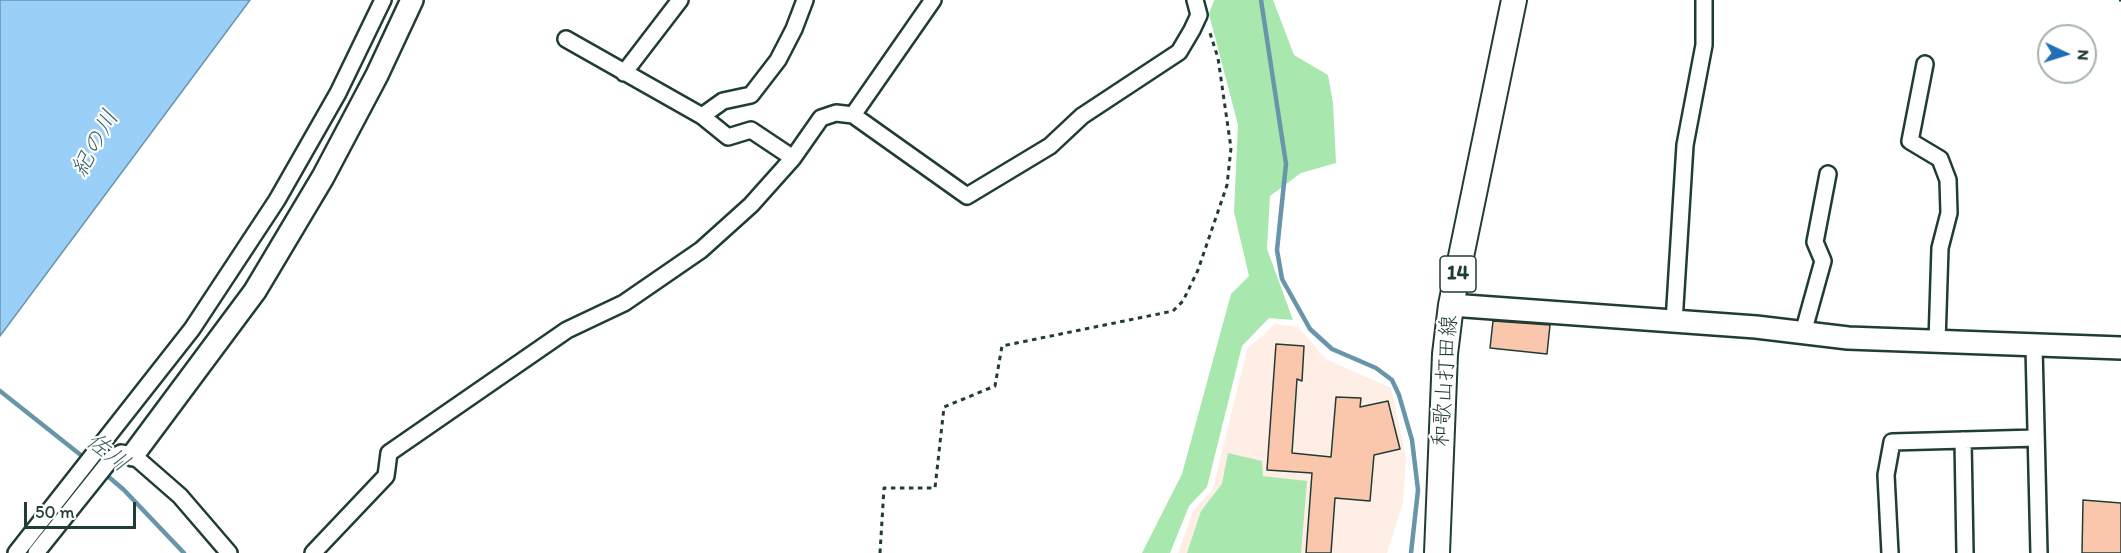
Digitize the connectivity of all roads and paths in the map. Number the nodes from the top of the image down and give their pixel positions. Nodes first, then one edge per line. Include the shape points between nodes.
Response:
1 (383, 0) edge
2 (412, 0) edge
3 (680, 0) edge
4 (805, 0) edge
5 (933, 0) edge
6 (1514, 0) edge
7 (1704, 0) edge
8 (1197, 7) edge
9 (566, 39) dead end
10 (1925, 64) dead end
11 (624, 73) junction
12 (853, 115) junction
13 (702, 116) junction
14 (793, 158) junction
15 (1828, 174) dead end
16 (1451, 305) junction
17 (1674, 322) junction
18 (1803, 333) junction
19 (1937, 342) junction
20 (2034, 347) junction
21 (2121, 348) edge
22 (2036, 438) junction
23 (1963, 440) junction
24 (106, 453) junction
25 (133, 455) junction
26 (87, 477) junction
27 (16, 553) edge
28 (36, 553) edge
29 (229, 553) edge
30 (313, 553) edge
31 (880, 553) edge
32 (1437, 553) edge
33 (1890, 553) edge
34 (1965, 553) edge
35 (2039, 553) edge

1 - 24 street via 339,93 277,200
2 - 25 street via 323,177 255,291
3 - 11 street
4 - 13 street via 778,60 751,95 723,100
5 - 12 street
6 - 16 main road, 和歌山打田線 / 14
7 - 17 street via 1704,45 1685,145
8 - 12 street via 1192,30 1179,52 1082,116 1050,147 967,196
8 - 31 path via 1206,20 1218,58 1232,148 1227,186 1183,301 1173,311 1002,346 995,386 944,407 935,488 884,488
9 - 11 street
10 - 19 street via 1910,141 1940,159 1948,180 1949,213 1940,248
11 - 13 street
12 - 14 street via 836,113 821,118
13 - 14 street via 728,137 752,130
14 - 30 street via 751,205 701,250 624,303 567,330 389,453 386,476
15 - 18 street via 1815,242 1824,261
16 - 17 street
16 - 32 main road, 和歌山打田線 / 14 via 1445,354
17 - 18 street
18 - 19 street
19 - 20 street
20 - 21 street
20 - 22 street
22 - 23 street
22 - 35 street
23 - 33 street via 1892,442 1886,475
23 - 34 street
24 - 25 street
24 - 26 street
25 - 29 street via 180,496
26 - 27 street
26 - 28 street

